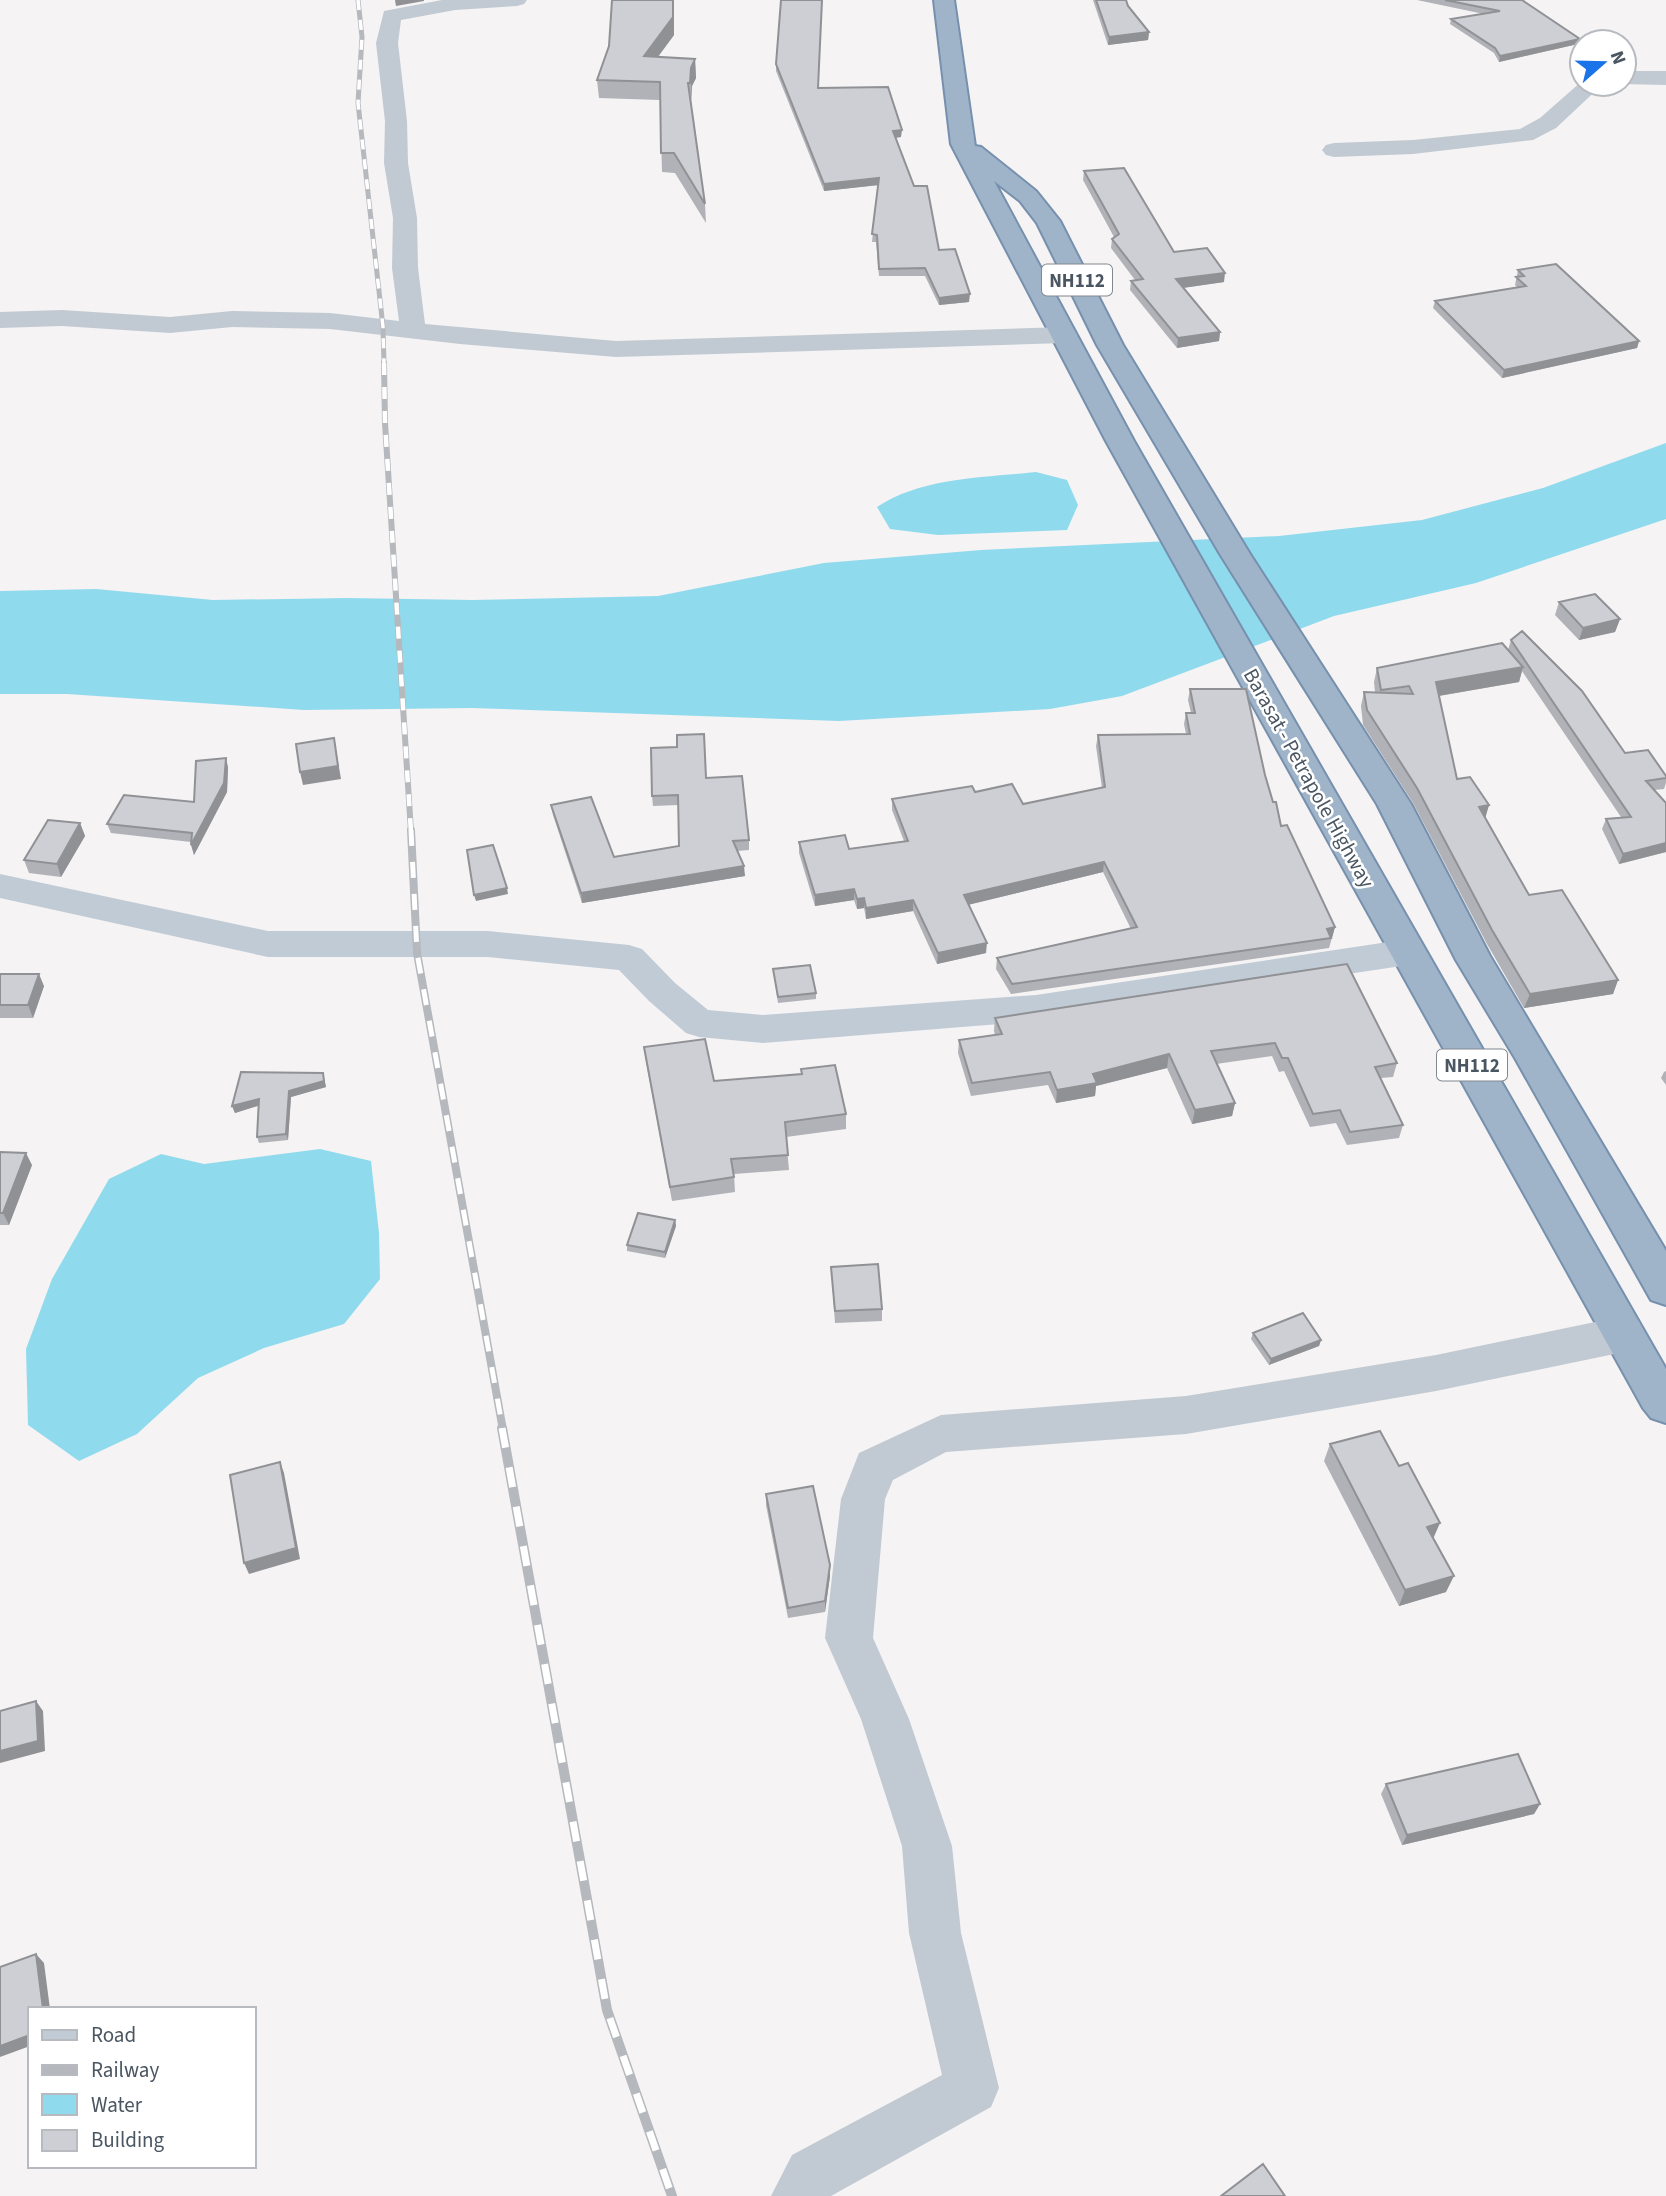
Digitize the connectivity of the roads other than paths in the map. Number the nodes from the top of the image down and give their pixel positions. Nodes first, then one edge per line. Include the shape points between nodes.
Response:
1 (517, 0) edge
2 (944, 0) edge
3 (1638, 78) edge
4 (1666, 78) edge
5 (1577, 98) edge
6 (963, 144) junction
7 (1334, 150) dead end
8 (0, 320) edge
9 (413, 331) junction
10 (1064, 335) junction
11 (0, 886) edge
12 (1408, 952) junction
13 (1666, 1288) edge
14 (1624, 1334) junction
15 (1666, 1405) edge
16 (799, 2196) edge

1 - 9 street via 391,15 387,43
2 - 6 highway, Barasat - Petrapole Highway / NH112
3 - 4 street
5 - 7 street via 1548,124 1525,135
6 - 10 highway, Barasat - Petrapole Highway / NH112
6 - 13 highway, NH112 via 1028,196 1048,221 1110,345 1394,804 1474,960
8 - 9 street via 62,318 170,326 232,319 330,321
9 - 10 street via 616,349
10 - 12 highway, Barasat - Petrapole Highway / NH112
11 - 12 main road via 268,944 488,944 629,958 699,1023 763,1029 1036,1008
12 - 14 highway, Barasat - Petrapole Highway / NH112
14 - 15 highway, Barasat - Petrapole Highway / NH112
14 - 16 street via 1436,1373 1186,1415 941,1434 875,1467 863,1499 849,1638 885,1719 927,1846 935,1933 972,2088 812,2175

